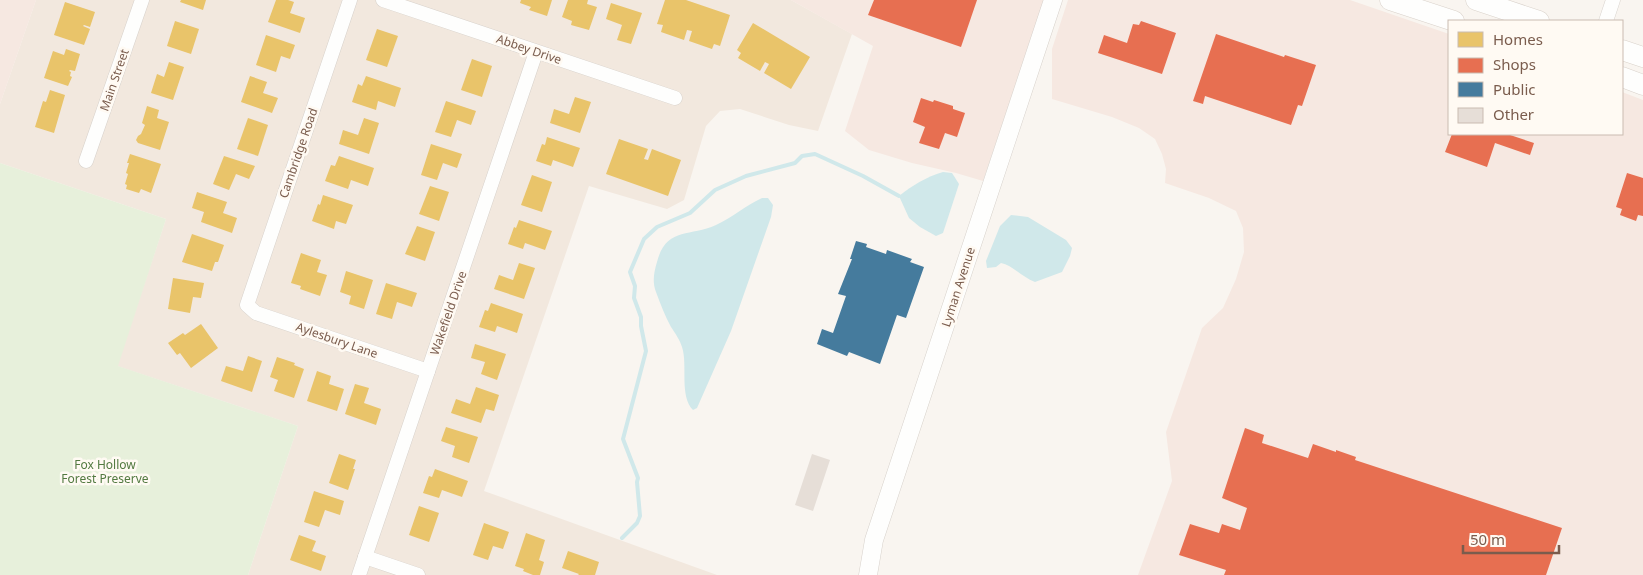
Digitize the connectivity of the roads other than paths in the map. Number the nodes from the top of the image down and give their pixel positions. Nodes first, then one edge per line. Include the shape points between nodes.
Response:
1 (142, 0) edge
2 (350, 0) edge
3 (383, 0) edge
4 (1053, 0) edge
5 (1390, 0) edge
6 (1476, 0) edge
7 (1613, 0) edge
8 (1451, 20) edge
9 (1536, 20) edge
10 (1606, 20) edge
11 (1623, 50) edge
12 (536, 52) junction
13 (1643, 57) edge
14 (1623, 78) edge
15 (1643, 85) edge
16 (675, 98) dead end
17 (86, 161) dead end
18 (247, 305) joint
19 (428, 371) junction
20 (365, 557) junction
21 (359, 575) edge
22 (418, 575) edge
23 (868, 575) edge

1 - 17 street, Main Street
2 - 18 street, Cambridge Road
3 - 12 street, Abbey Drive
4 - 23 street, Lyman Avenue via 874,540
5 - 8 main road
6 - 9 main road
7 - 10 street
11 - 13 main road
12 - 16 street, Abbey Drive
12 - 19 street, Wakefield Drive
14 - 15 main road
18 - 19 street, Aylesbury Lane via 256,313
19 - 20 street, Wakefield Drive
20 - 21 street, Wakefield Drive
20 - 22 street

